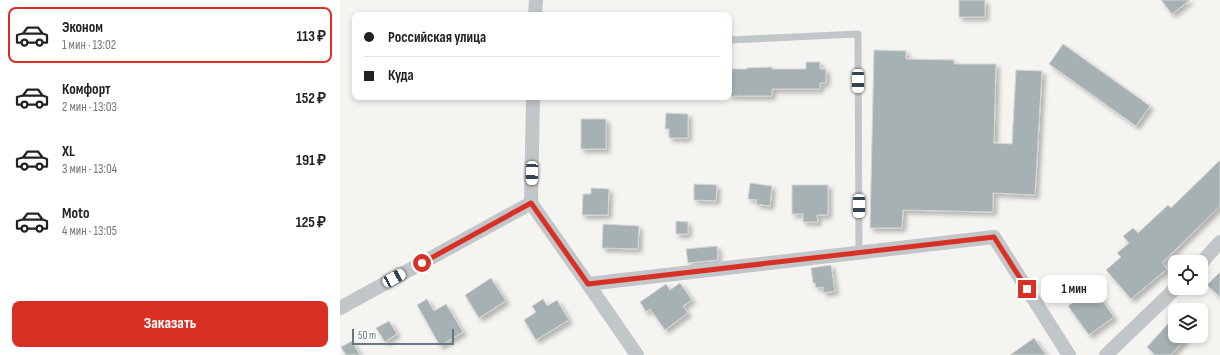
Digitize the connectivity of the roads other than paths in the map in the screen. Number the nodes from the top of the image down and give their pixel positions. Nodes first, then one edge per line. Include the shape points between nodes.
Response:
1 (536, 0) edge
2 (535, 12) edge
3 (732, 40) edge
4 (533, 100) edge
5 (531, 203) junction
6 (1220, 242) edge
7 (859, 253) junction
8 (1208, 255) edge
9 (588, 284) junction
10 (1169, 295) edge
11 (340, 308) edge
12 (637, 355) edge
13 (1069, 355) edge
14 (1106, 355) edge

1 - 2 street
3 - 7 lane via 858,34
4 - 5 street
5 - 9 street
5 - 11 street
6 - 8 street
7 - 9 street
7 - 13 street via 994,237
9 - 12 street
10 - 14 street

